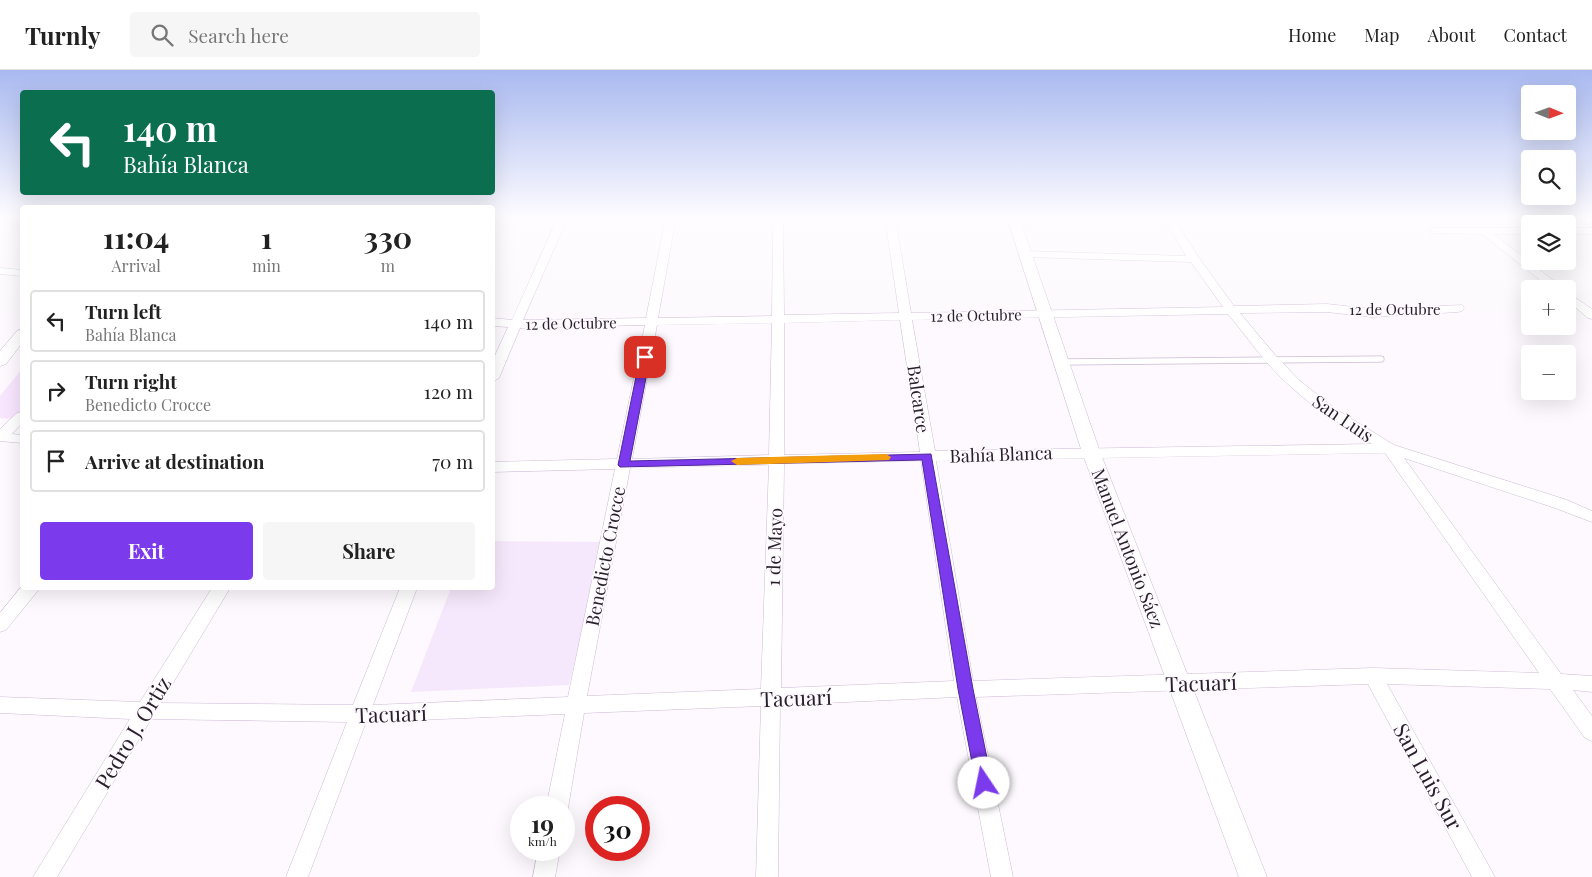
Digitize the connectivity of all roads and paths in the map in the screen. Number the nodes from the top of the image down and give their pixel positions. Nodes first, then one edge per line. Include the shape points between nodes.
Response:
1 (1025, 254) edge
2 (546, 255) edge
3 (664, 255) edge
4 (779, 255) edge
5 (896, 255) edge
6 (1047, 255) edge
7 (1191, 255) edge
8 (1514, 255) edge
9 (1194, 259) junction
10 (0, 271) edge
11 (20, 273) edge
12 (1547, 280) edge
13 (1576, 302) edge
14 (1458, 308) dead end
15 (1231, 310) junction
16 (1046, 314) junction
17 (1592, 315) edge
18 (907, 316) junction
19 (780, 320) junction
20 (495, 322) edge
21 (652, 322) junction
22 (515, 324) junction
23 (20, 336) edge
24 (1381, 359) dead end
25 (1272, 360) junction
26 (0, 361) edge
27 (1062, 362) junction
28 (495, 371) edge
29 (20, 418) edge
30 (0, 437) edge
31 (20, 439) edge
32 (1389, 448) junction
33 (1091, 452) junction
34 (927, 456) junction
35 (776, 460) junction
36 (624, 465) junction
37 (495, 467) edge
38 (1592, 517) edge
39 (30, 590) edge
40 (220, 590) edge
41 (407, 590) edge
42 (0, 625) edge
43 (1373, 676) junction
44 (1554, 680) junction
45 (1180, 684) junction
46 (1592, 684) edge
47 (965, 689) junction
48 (770, 698) junction
49 (0, 705) edge
50 (575, 706) junction
51 (145, 711) junction
52 (359, 714) junction
53 (1592, 732) edge
54 (559, 796) edge
55 (547, 861) edge
56 (44, 877) edge
57 (297, 877) edge
58 (544, 877) edge
59 (767, 877) edge
60 (1002, 877) edge
61 (1253, 877) edge
62 (1484, 877) edge

1 - 16 street, Manuel Antonio Sáez
2 - 22 street
3 - 21 street, Benedicto Crocce
4 - 19 street, 1 de Mayo
5 - 18 street, Balcarce
6 - 9 street
7 - 9 street, San Luis
8 - 12 street
9 - 15 street, San Luis
10 - 11 street
13 - 17 street
14 - 15 street, 12 de Octubre via 1372,313 1327,308
15 - 16 street, 12 de Octubre
15 - 25 street, San Luis
16 - 18 street, 12 de Octubre
16 - 27 street, Manuel Antonio Sáez
18 - 19 street, 12 de Octubre
18 - 34 street, Balcarce
19 - 21 street, 12 de Octubre
19 - 35 street, 1 de Mayo
20 - 22 street, 12 de Octubre
21 - 22 street, 12 de Octubre
21 - 36 street, Benedicto Crocce
22 - 28 street
23 - 26 street
24 - 25 lane
25 - 27 lane
25 - 32 street, San Luis via 1329,411
27 - 33 street, Manuel Antonio Sáez
29 - 30 street
30 - 31 street
32 - 33 street, Bahía Blanca
32 - 38 street, San Luis
32 - 44 street
33 - 34 street, Bahía Blanca
33 - 45 street, Manuel Antonio Sáez
34 - 35 street, Bahía Blanca
34 - 47 street, Balcarce
35 - 36 street, Bahía Blanca
35 - 48 street, 1 de Mayo
36 - 37 street, Bahía Blanca
36 - 50 street, Benedicto Crocce
39 - 42 street
40 - 51 street, Pedro J. Ortiz
41 - 52 street
43 - 44 street, Tacuarí
43 - 45 street, Tacuarí
43 - 62 street, San Luis Sur
44 - 46 street, Tacuarí
44 - 53 street
45 - 47 street, Tacuarí
45 - 61 street, Manuel Antonio Sáez
47 - 48 street, Tacuarí
47 - 60 street, Balcarce
48 - 50 street, Tacuarí
48 - 59 street, 1 de Mayo
49 - 51 street, Tacuarí
50 - 52 street, Tacuarí
50 - 54 street, Benedicto Crocce
51 - 52 street, Tacuarí
51 - 56 street, Pedro J. Ortiz
52 - 57 street
55 - 58 street

